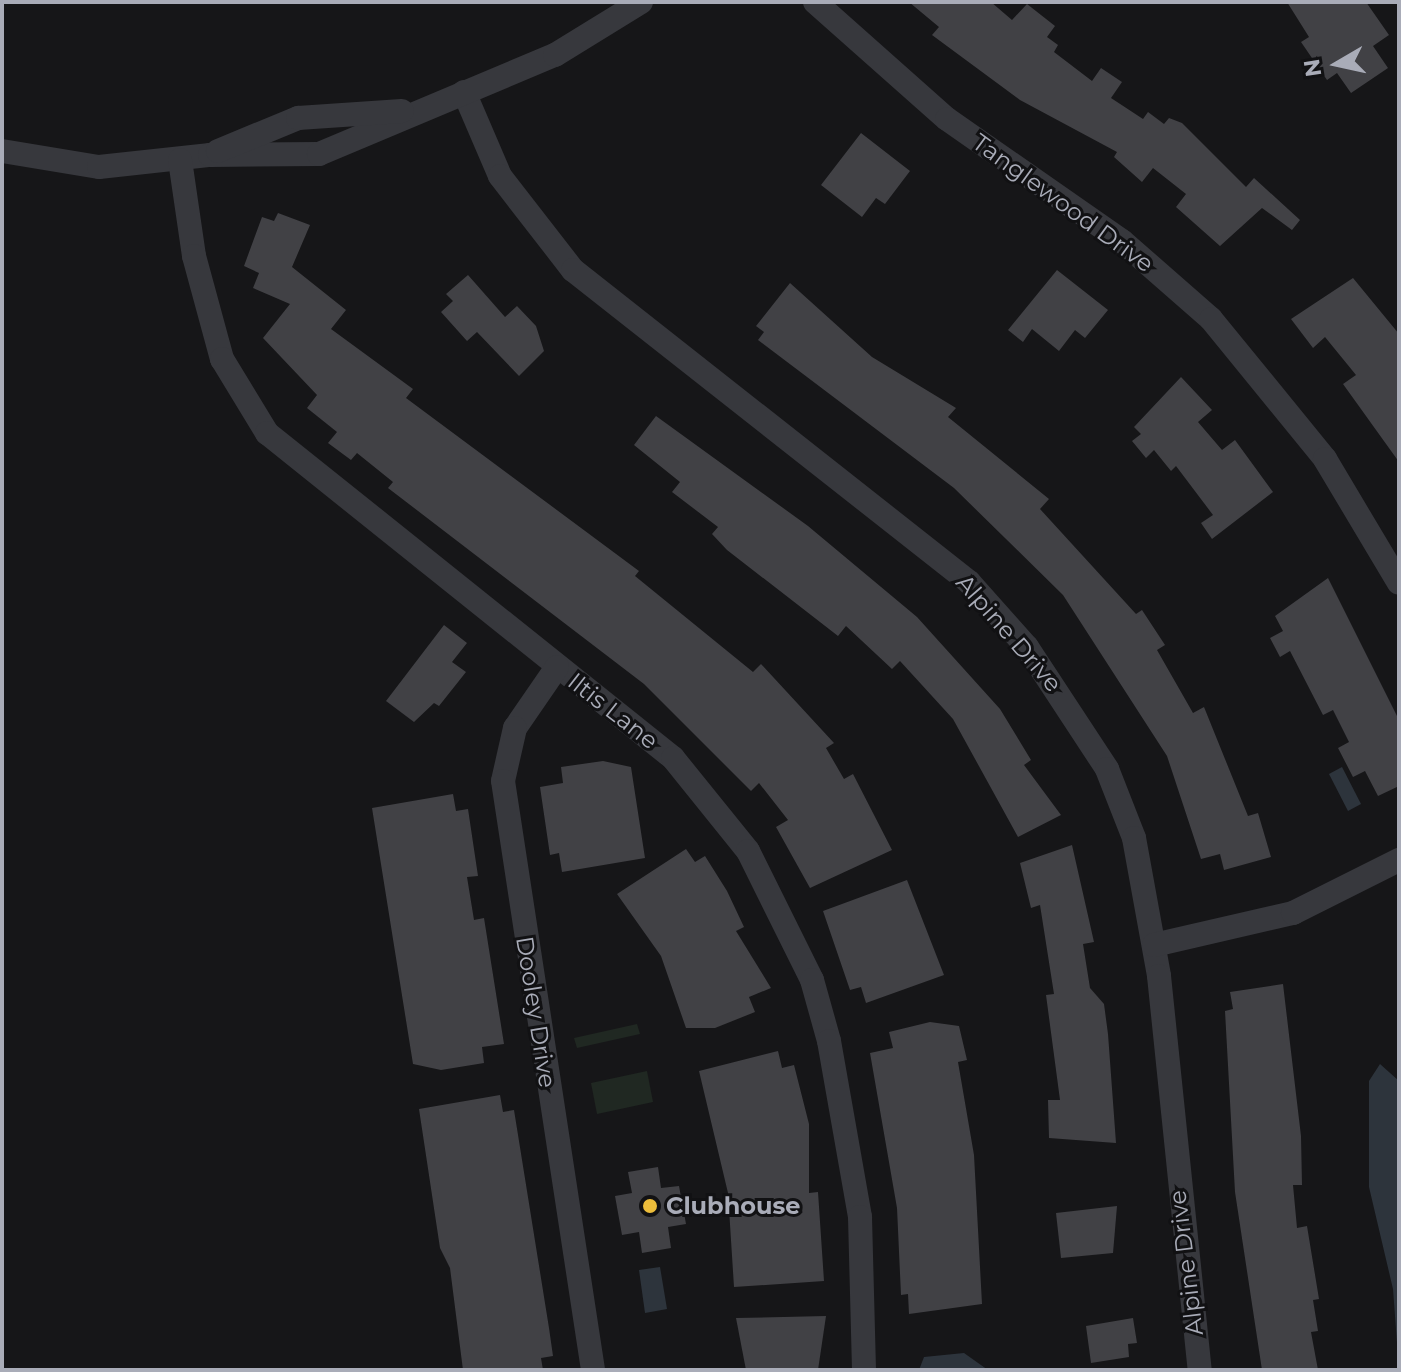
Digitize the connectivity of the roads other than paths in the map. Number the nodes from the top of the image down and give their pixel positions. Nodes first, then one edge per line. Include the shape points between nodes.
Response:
1 (641, 2) edge
2 (815, 2) edge
3 (464, 92) junction
4 (421, 108) junction
5 (2, 151) edge
6 (210, 155) junction
7 (180, 160) junction
8 (1399, 583) edge
9 (557, 667) junction
10 (1399, 860) edge
11 (1154, 945) junction
12 (593, 1370) edge
13 (864, 1370) edge
14 (1200, 1370) edge

1 - 3 street via 555,55
2 - 8 street, Tanglewood Drive via 947,119 1122,241 1211,319 1325,459
3 - 4 street
3 - 11 street, Alpine Drive via 500,176 573,270 909,529 1027,647 1107,769 1134,838
4 - 6 street via 298,118
4 - 6 street via 319,154
5 - 7 street via 99,167
6 - 7 street
7 - 9 street, Iltis Lane via 207,310 242,399 297,463
9 - 12 street, Dooley Drive via 515,728 503,781
9 - 13 street, Iltis Lane via 673,758 711,800 748,851 812,980 860,1217
10 - 11 street via 1293,913
11 - 14 street, Alpine Drive

